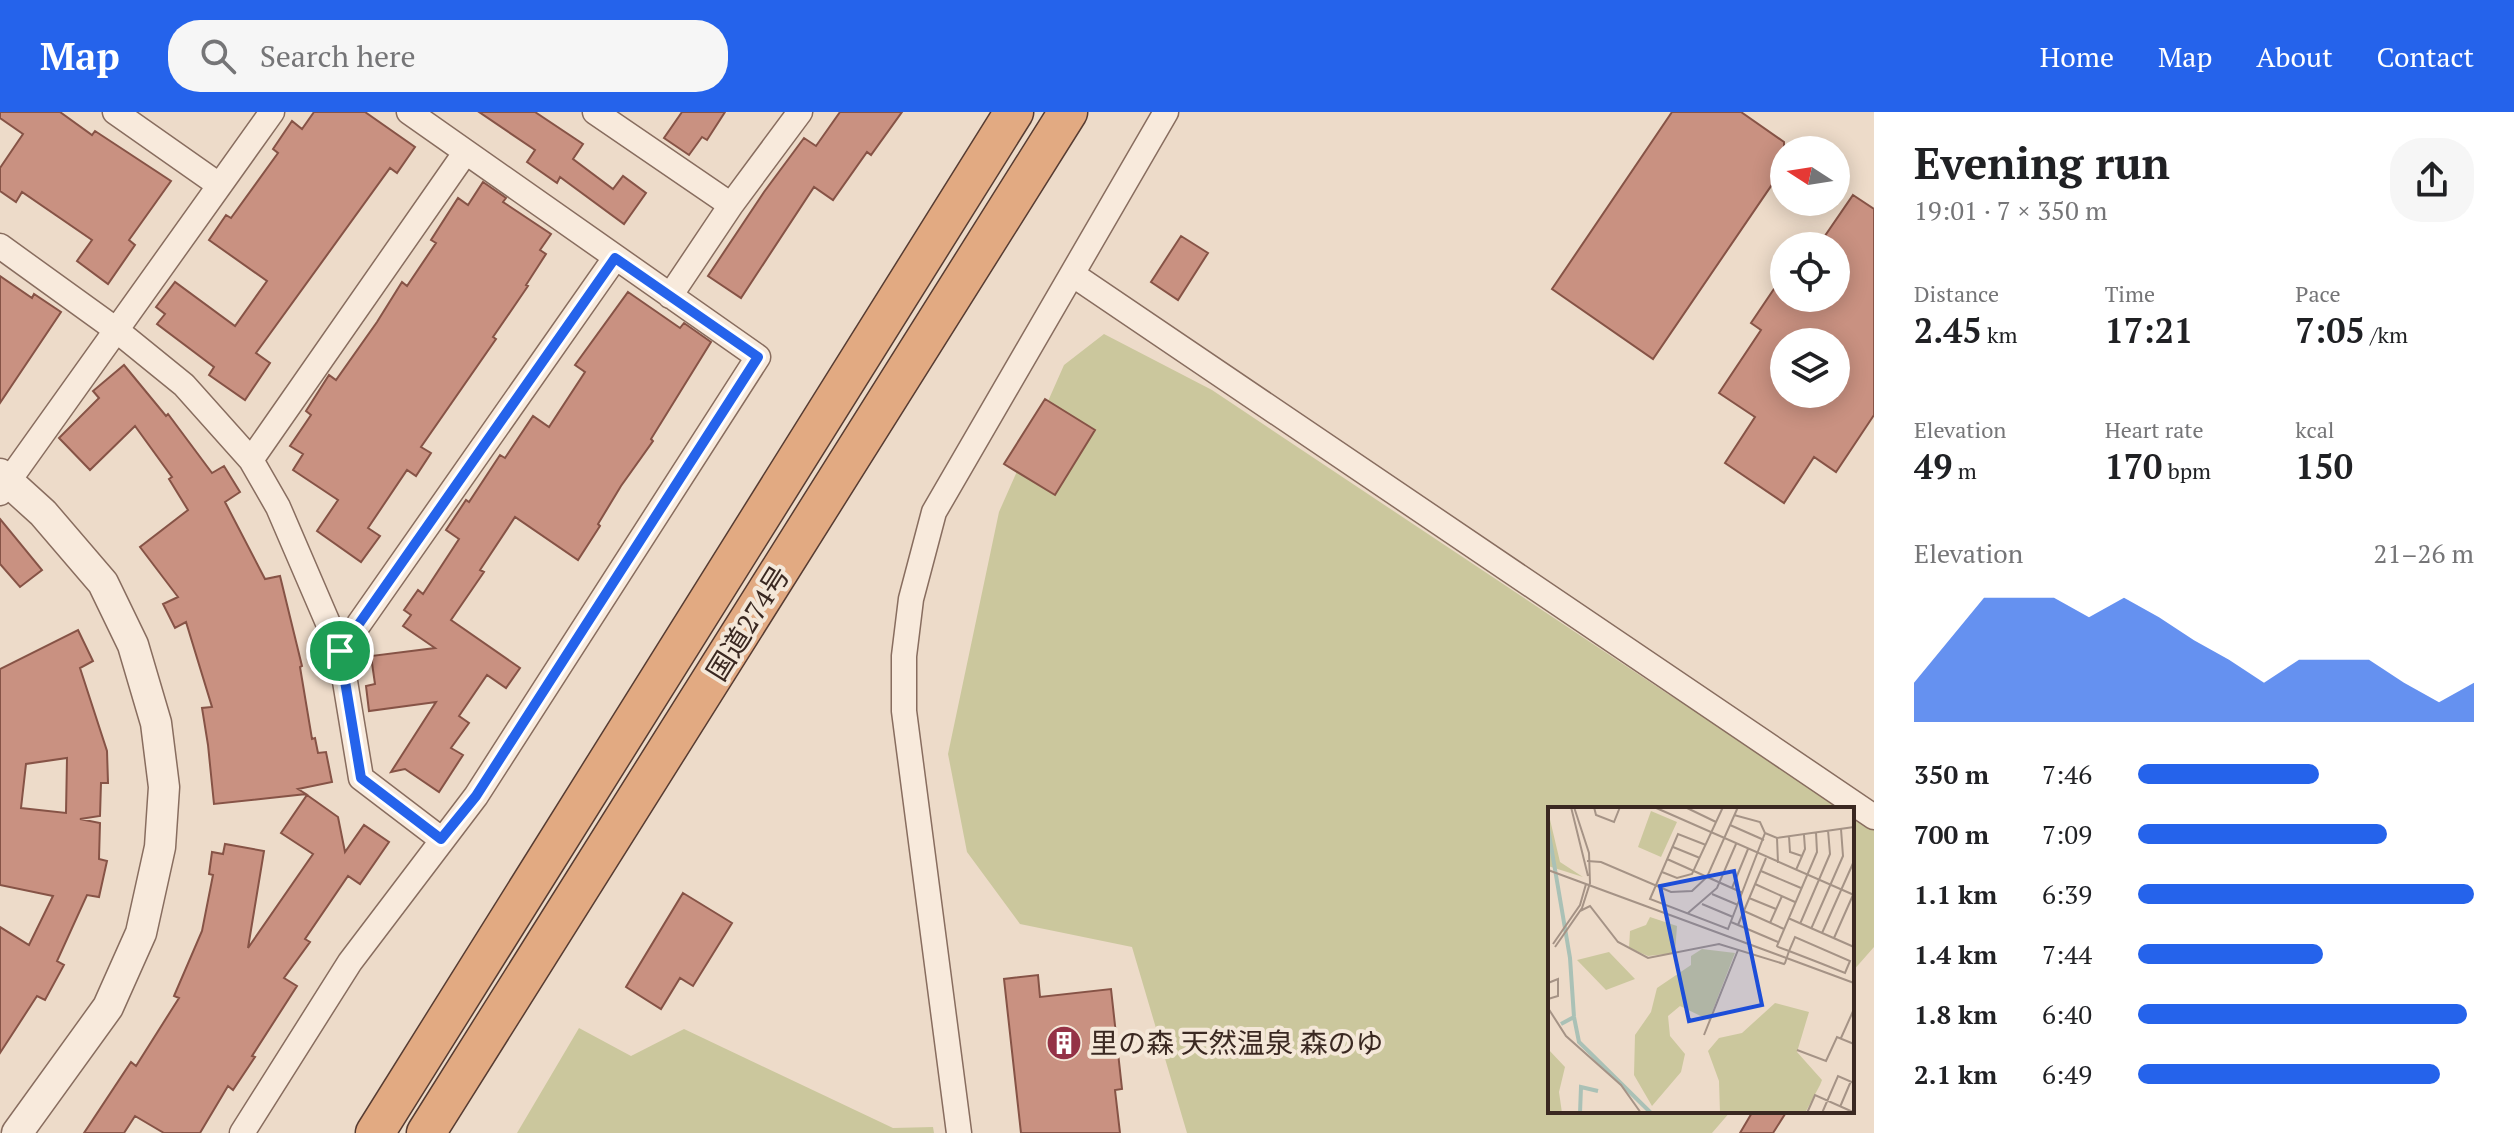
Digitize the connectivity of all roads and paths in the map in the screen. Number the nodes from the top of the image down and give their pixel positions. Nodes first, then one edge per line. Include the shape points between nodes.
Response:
1 (115, 112) edge
2 (272, 112) edge
3 (409, 112) edge
4 (595, 112) edge
5 (800, 112) edge
6 (1014, 112) edge
7 (1068, 112) edge
8 (1166, 112) edge
9 (465, 153) junction
10 (219, 185) junction
11 (731, 205) junction
12 (0, 246) edge
13 (615, 258) junction
14 (1072, 274) junction
15 (670, 296) junction
16 (115, 329) junction
17 (251, 460) junction
18 (3, 483) edge
19 (340, 651) junction
20 (1874, 817) edge
21 (441, 839) junction
22 (17, 1133) edge
23 (242, 1133) edge
24 (375, 1133) edge
25 (426, 1133) edge
26 (959, 1133) edge

1 - 10 street
2 - 10 street
3 - 9 street
4 - 11 street
5 - 11 street
6 - 24 highway, 国道274号
7 - 25 highway, 国道274号
8 - 14 street
9 - 13 street
9 - 17 street
10 - 16 street
11 - 15 street
12 - 16 street
13 - 15 street
13 - 19 street
14 - 20 street
14 - 26 street via 934,512 911,599 904,711
15 - 21 street via 758,357 476,796
16 - 17 street via 184,385
16 - 18 street
17 - 19 street via 284,520
18 - 22 street via 43,513 103,583 133,645 153,710 164,787 160,847 141,933 108,1007
19 - 21 street via 361,778
21 - 23 street via 350,962

